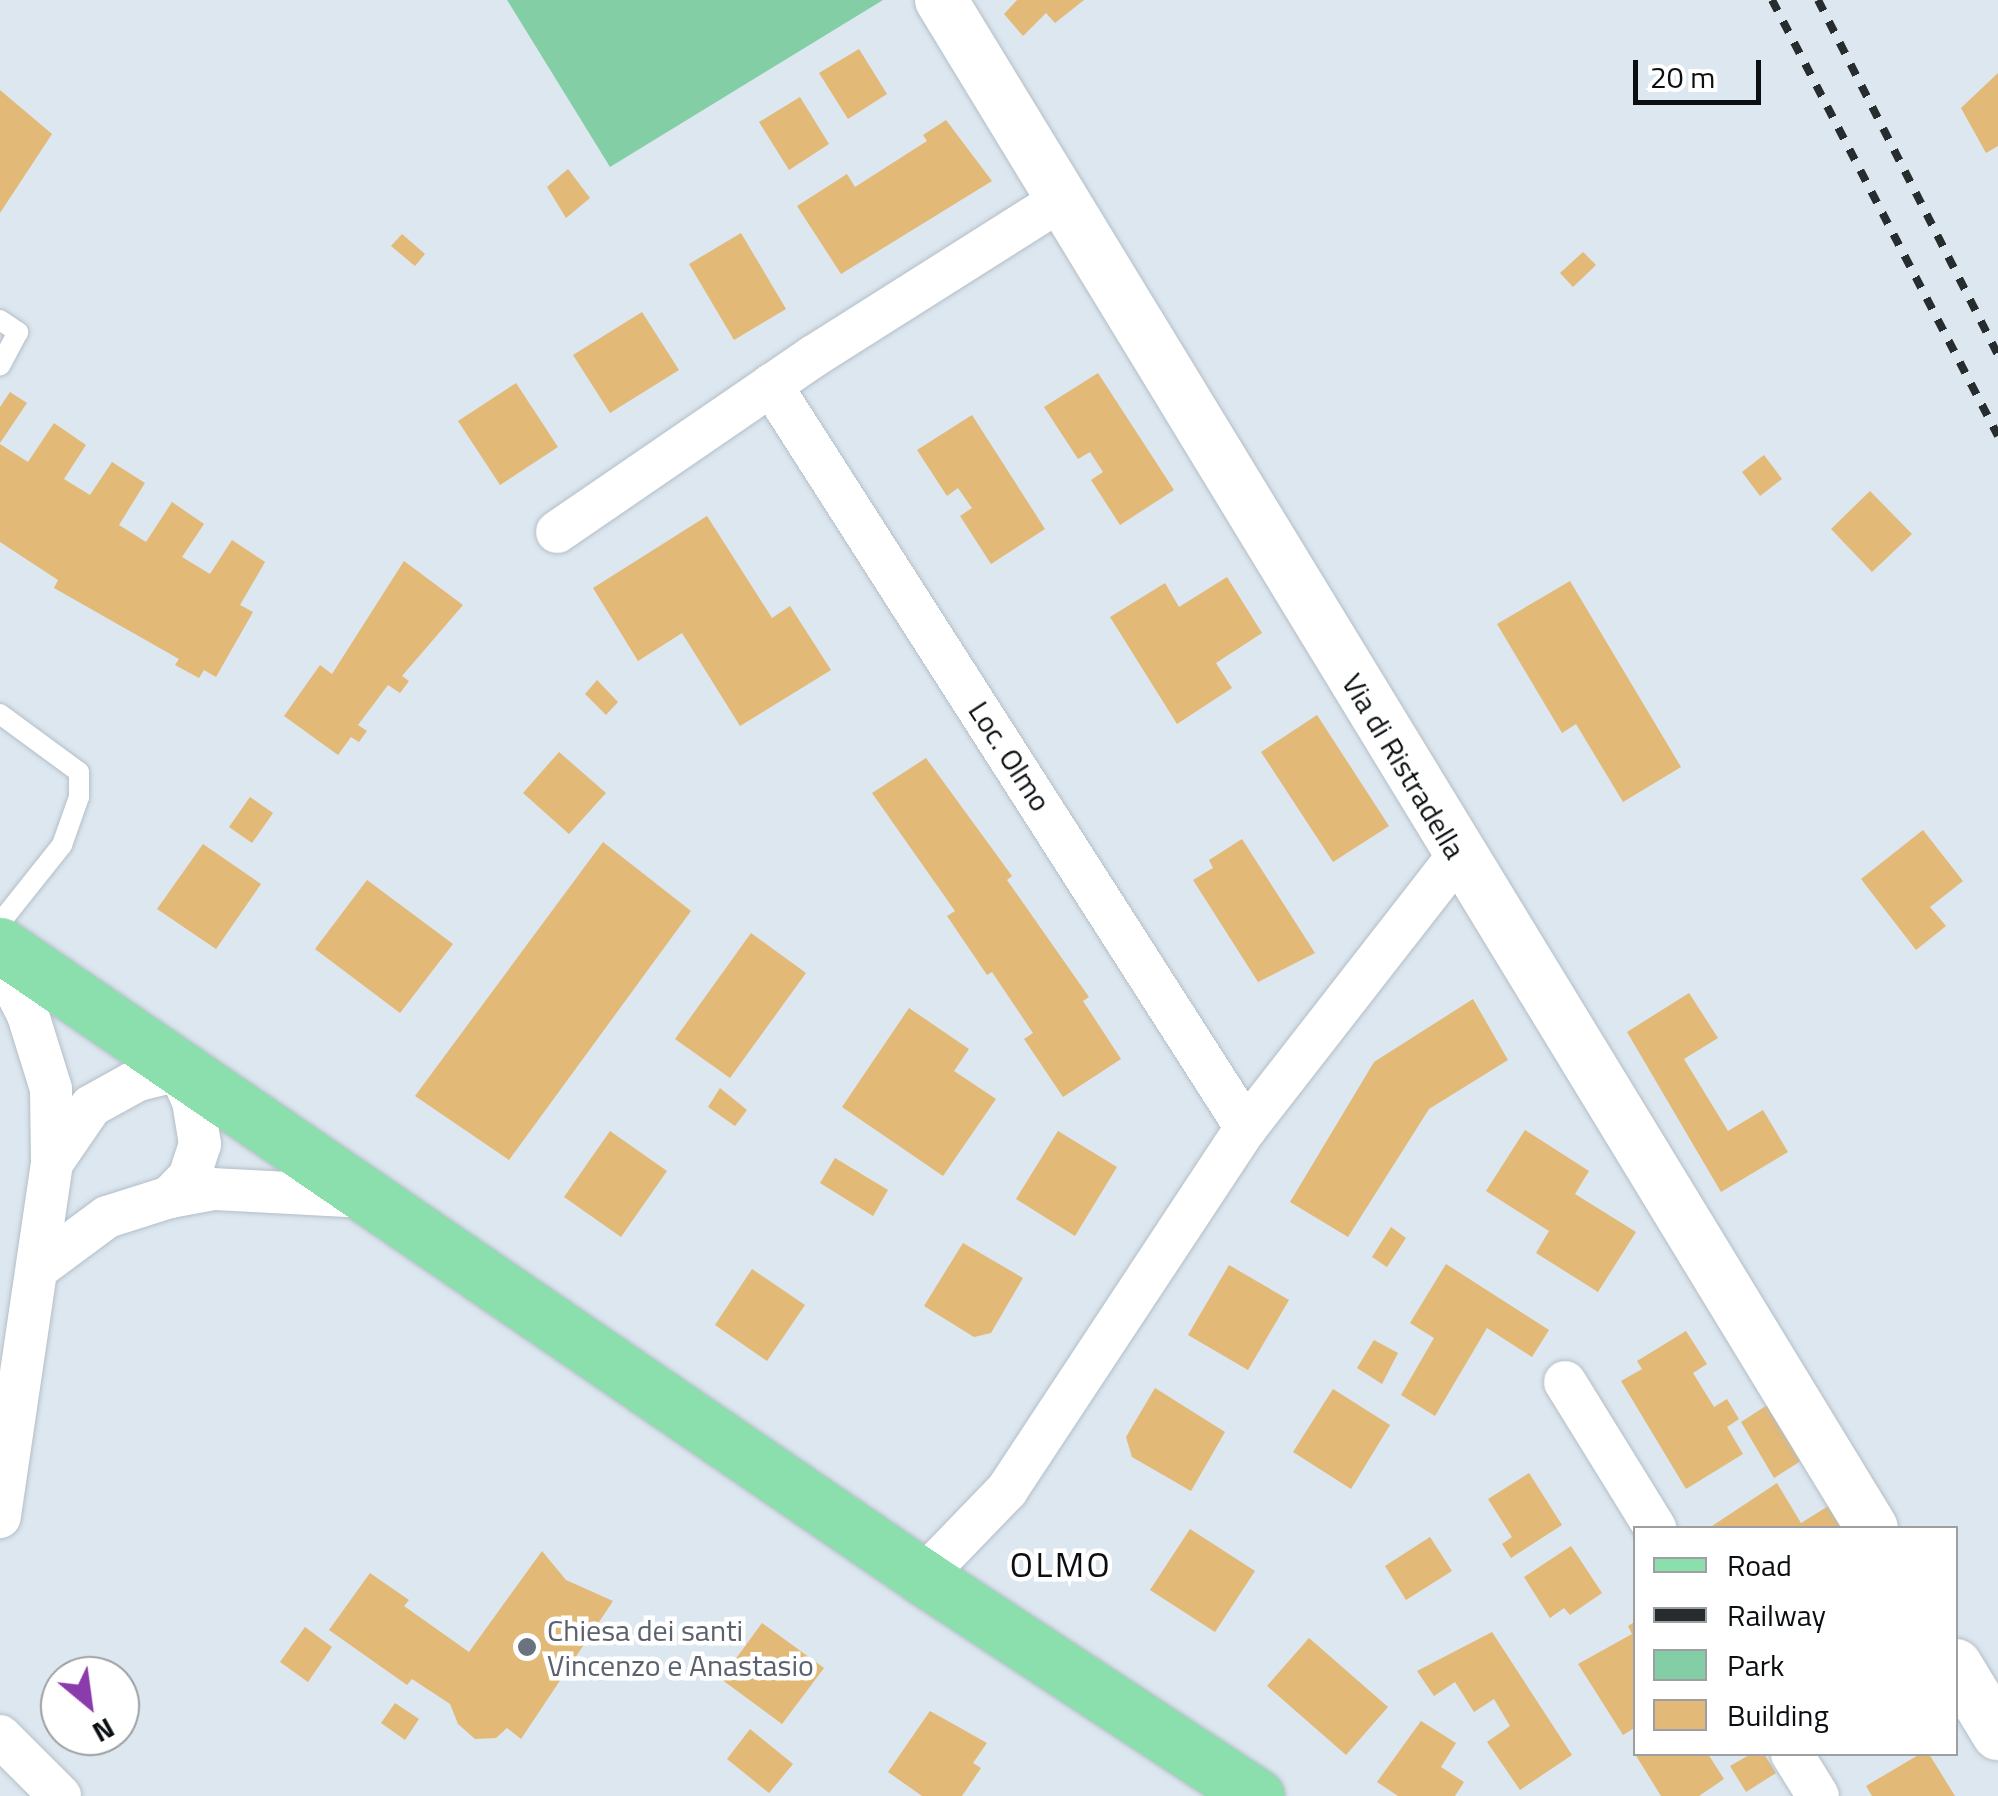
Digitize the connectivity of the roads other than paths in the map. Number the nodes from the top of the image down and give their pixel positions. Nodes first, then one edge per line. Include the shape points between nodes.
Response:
1 (942, 0) edge
2 (1061, 200) junction
3 (0, 320) edge
4 (0, 366) edge
5 (772, 385) junction
6 (557, 532) dead end
7 (0, 714) edge
8 (1458, 856) junction
9 (0, 923) edge
10 (0, 945) edge
11 (0, 959) edge
12 (179, 1070) junction
13 (1246, 1128) junction
14 (52, 1163) junction
15 (170, 1197) junction
16 (364, 1198) junction
17 (38, 1268) junction
18 (1565, 1382) dead end
19 (0, 1516) edge
20 (1654, 1526) edge
21 (1871, 1526) edge
22 (923, 1577) junction
23 (1958, 1667) edge
24 (1998, 1734) edge
25 (0, 1736) edge
26 (1793, 1756) edge
27 (60, 1796) edge
28 (1257, 1796) edge
29 (1818, 1796) edge

1 - 2 street, Via di Ristradella
2 - 5 street
2 - 8 street, Via di Ristradella
3 - 4 lane via 18,332
5 - 6 street
5 - 13 street, Loc. Olmo
7 - 9 lane via 79,772 79,796 62,845
8 - 13 street
8 - 21 street, Via di Ristradella
10 - 12 main road
11 - 14 street via 28,1015 51,1088
12 - 14 street via 138,1080 90,1106
12 - 15 street via 194,1101 200,1144 189,1176
12 - 16 main road
13 - 22 street via 1007,1490
14 - 17 street
15 - 16 street via 213,1189
15 - 17 street via 107,1217
16 - 22 main road
17 - 19 street
18 - 20 street
22 - 28 main road
23 - 24 street
25 - 27 street
26 - 29 street

